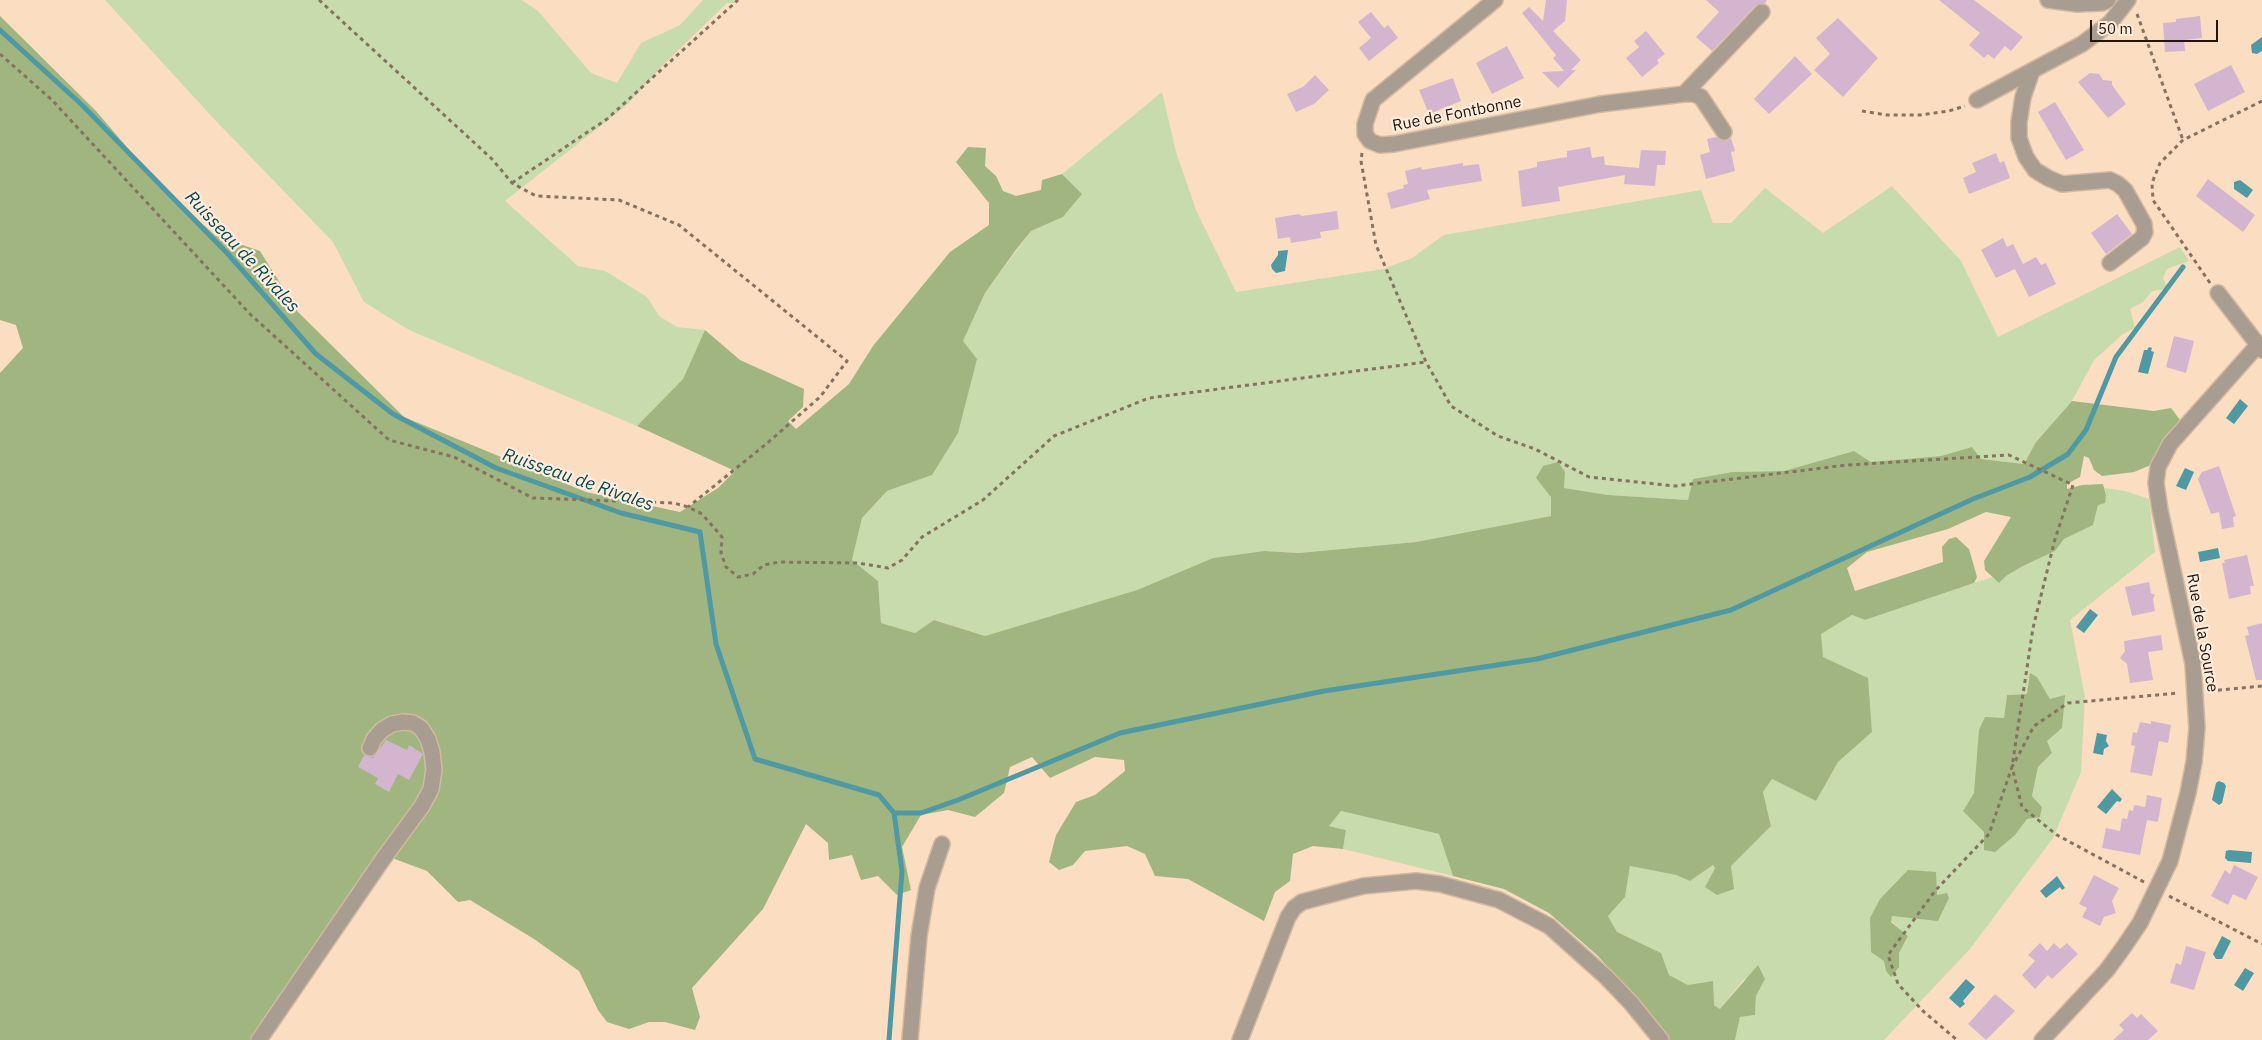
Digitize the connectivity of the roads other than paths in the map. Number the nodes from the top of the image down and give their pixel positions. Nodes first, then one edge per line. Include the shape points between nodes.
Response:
1 (1495, 0) edge
2 (2048, 0) edge
3 (2108, 0) edge
4 (2132, 4) edge
5 (1762, 12) dead end
6 (2032, 71) junction
7 (1684, 94) junction
8 (1977, 100) road end
9 (1724, 132) dead end
10 (2110, 263) dead end
11 (2218, 293) road end
12 (2260, 348) edge
13 (370, 748) dead end
14 (942, 844) dead end
15 (259, 1040) edge
16 (910, 1040) edge
17 (1240, 1040) edge
18 (1661, 1040) edge
19 (2042, 1040) edge

1 - 7 street, Rue de Fontbonne via 1373,100 1365,134 1370,141 1380,145 1394,144 1602,104
2 - 3 street via 2077,4
4 - 6 street via 2082,44
5 - 7 street
6 - 8 street
6 - 10 street via 2022,97 2019,122 2019,138 2026,157 2036,170 2062,184 2110,180 2118,184 2125,190 2144,224 2142,238
7 - 9 street via 1701,97
11 - 12 street
12 - 19 street, Rue de la Source via 2170,444 2158,467 2156,483 2160,510 2192,664 2197,728 2182,822 2170,861 2140,923 2107,970
13 - 15 street via 374,738 392,724 403,722 421,728 432,752 431,789
14 - 16 street via 927,888 919,936
17 - 18 street via 1294,908 1302,902 1363,886 1416,881 1499,900 1549,926 1606,977

